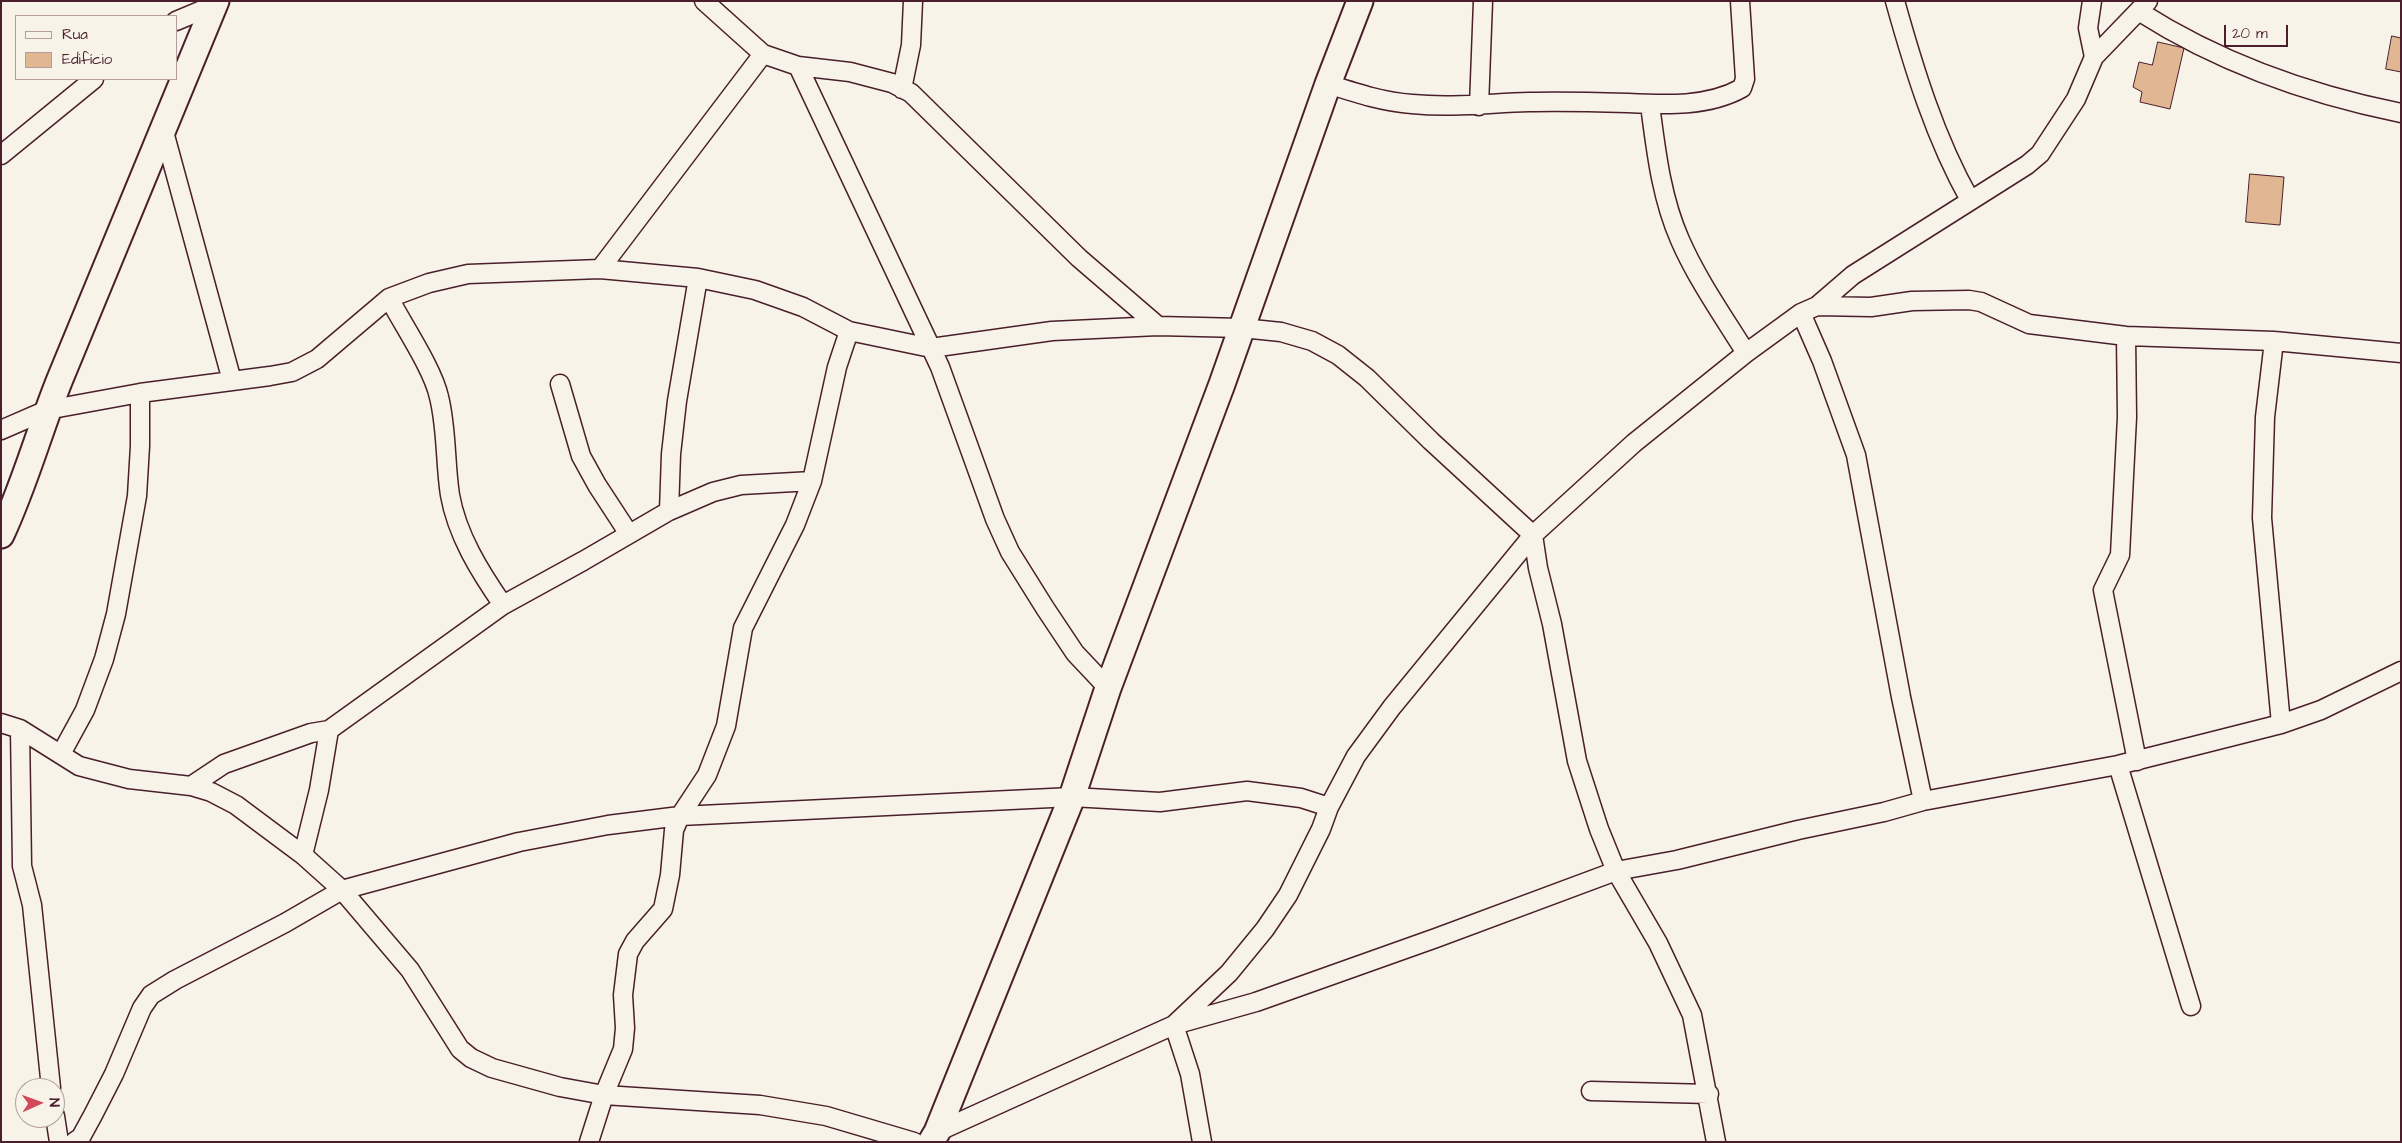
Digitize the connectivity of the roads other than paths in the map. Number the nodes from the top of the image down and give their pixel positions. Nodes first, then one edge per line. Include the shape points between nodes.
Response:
1 (704, 1) edge
2 (914, 1) edge
3 (1360, 1) edge
4 (1483, 1) edge
5 (1740, 1) edge
6 (1895, 1) edge
7 (2092, 1) edge
8 (215, 3) edge
9 (2144, 6) edge
10 (178, 20) edge
11 (763, 54) junction
12 (2094, 57) junction
13 (798, 66) junction
14 (93, 80) edge
15 (1328, 84) junction
16 (902, 89) junction
17 (1650, 105) junction
18 (1479, 106) junction
19 (2401, 113) edge
20 (163, 128) junction
21 (1, 155) edge
22 (1970, 200) junction
23 (600, 269) junction
24 (698, 278) junction
25 (389, 298) junction
26 (1817, 306) junction
27 (1801, 313) junction
28 (1158, 326) junction
29 (1242, 328) junction
30 (849, 331) junction
31 (2126, 336) junction
32 (2274, 341) junction
33 (931, 348) junction
34 (1746, 353) junction
35 (2401, 353) edge
36 (232, 381) junction
37 (560, 384) dead end
38 (140, 392) junction
39 (47, 410) junction
40 (1, 430) edge
41 (812, 481) junction
42 (669, 511) junction
43 (629, 534) junction
44 (1533, 534) junction
45 (1, 535) edge
46 (503, 605) junction
47 (2401, 671) edge
48 (1108, 688) junction
49 (1, 723) edge
50 (2281, 724) junction
51 (20, 728) junction
52 (329, 730) junction
53 (61, 754) junction
54 (2137, 761) junction
55 (2118, 765) junction
56 (191, 786) junction
57 (1072, 796) junction
58 (1923, 801) junction
59 (1329, 807) junction
60 (680, 816) junction
61 (303, 855) junction
62 (1616, 871) junction
63 (342, 890) junction
64 (2191, 1006) dead end
65 (1174, 1025) junction
66 (50, 1078) edge
67 (1591, 1091) dead end
68 (1709, 1094) junction
69 (604, 1095) junction
70 (56, 1128) edge
71 (934, 1137) edge
72 (58, 1142) edge
73 (74, 1142) edge
74 (588, 1142) edge
75 (914, 1142) edge
76 (1202, 1142) edge
77 (1716, 1142) edge

1 - 11 street
2 - 16 street via 911,45
3 - 15 street
4 - 18 street
5 - 17 street via 1745,63 1742,88 1712,99
6 - 22 street via 1916,78 1957,178
7 - 12 street via 2088,28
8 - 10 street
8 - 20 street
9 - 12 street
9 - 19 street via 2162,26 2297,88
11 - 13 street
11 - 23 street
12 - 22 street via 2076,99 2040,154
13 - 16 street via 850,72 892,83
13 - 33 street
14 - 21 street
15 - 18 street via 1374,99
15 - 29 street
16 - 28 street via 911,93 1079,258
17 - 18 street via 1528,102
17 - 34 street via 1662,182 1680,240
20 - 36 street
20 - 39 street
22 - 26 street via 1853,274
23 - 24 street
23 - 25 street via 468,274 429,283
24 - 30 street via 755,290 803,307
24 - 42 street via 677,401
25 - 36 street via 318,359 292,372
25 - 46 street via 436,384 442,411 450,496 456,516 471,554
26 - 27 street
26 - 31 street via 1871,307 1912,301 1969,300 1981,302 2029,324
27 - 34 street
27 - 58 street via 1856,455
28 - 29 street
28 - 33 street via 1052,331
29 - 44 street via 1289,334 1312,341 1338,355 1367,378
29 - 48 street
30 - 33 street
30 - 41 street via 837,367
31 - 32 street
31 - 54 street via 2127,417 2120,555 2103,590
32 - 35 street
32 - 50 street via 2265,417 2262,518
33 - 48 street via 1010,552 1075,653
34 - 44 street via 1668,415
36 - 38 street
37 - 43 street via 581,456
38 - 39 street
38 - 53 street via 137,496 116,614 85,710
39 - 40 street
39 - 45 street via 17,501
41 - 42 street via 741,485 713,492
41 - 60 street via 791,534 743,628 726,726 707,774
42 - 43 street
43 - 46 street
44 - 59 street via 1356,756
44 - 62 street via 1577,761
46 - 52 street
47 - 50 street via 2322,710
48 - 57 street
49 - 51 street
50 - 54 street
51 - 53 street
51 - 66 street via 22,866 32,905
52 - 56 street via 224,764
52 - 61 street
53 - 56 street via 78,766 129,779
54 - 55 street
55 - 58 street
55 - 64 street
56 - 61 street via 236,805
57 - 59 street via 1160,802 1246,791 1301,798
57 - 60 street
57 - 71 street
58 - 62 street via 1677,860
59 - 65 street via 1288,895 1265,929 1229,973
60 - 63 street via 608,825 519,842
60 - 69 street via 674,830 670,875 662,909 635,940 628,954 623,995 623,1049
61 - 63 street
62 - 65 street via 1265,999
62 - 68 street via 1658,942 1692,1015
63 - 69 street via 410,970 460,1049 492,1068
63 - 73 street via 151,995 93,1115 81,1137
65 - 71 street
65 - 76 street via 1190,1074
67 - 68 street
68 - 77 street
69 - 74 street
69 - 75 street via 760,1105 826,1116
70 - 72 street

